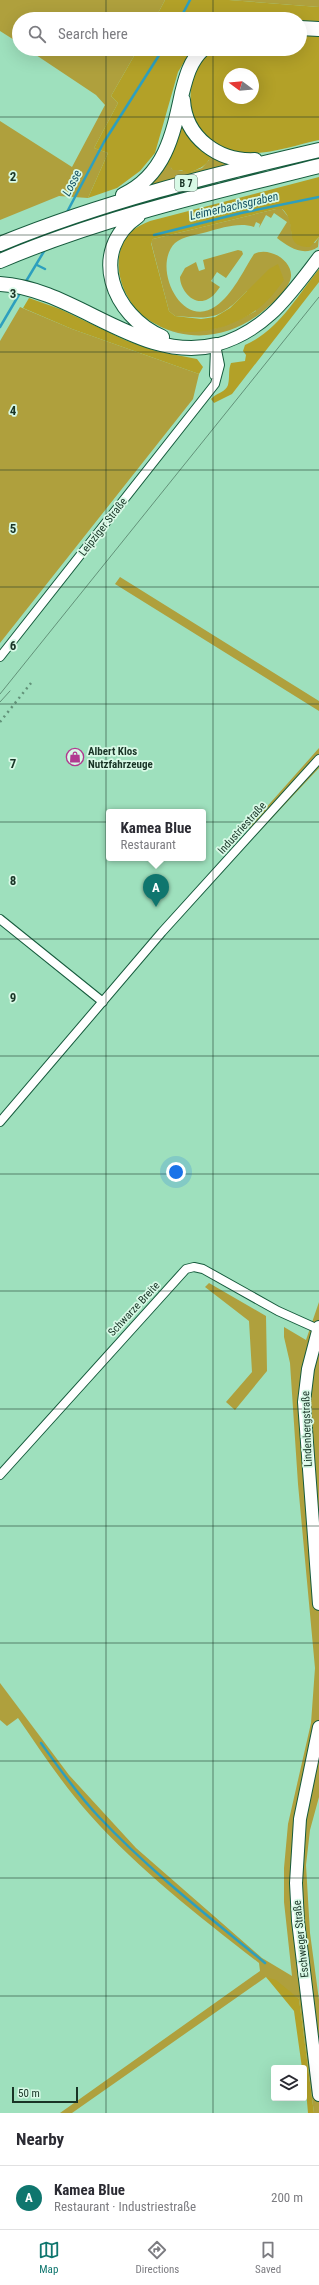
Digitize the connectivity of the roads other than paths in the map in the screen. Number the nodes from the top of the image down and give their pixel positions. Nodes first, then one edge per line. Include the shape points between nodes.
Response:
1 (307, 28) edge
2 (319, 29) edge
3 (198, 56) edge
4 (184, 87) junction
5 (319, 150) edge
6 (280, 159) junction
7 (319, 166) edge
8 (147, 210) junction
9 (88, 212) junction
10 (0, 244) edge
11 (319, 257) edge
12 (0, 261) edge
13 (2, 284) edge
14 (216, 345) junction
15 (0, 657) edge
16 (319, 759) edge
17 (0, 919) edge
18 (102, 1002) junction
19 (0, 1122) edge
20 (318, 1328) edge
21 (0, 1475) edge
22 (319, 1604) edge
23 (319, 1727) edge
24 (319, 2095) edge

1 - 2 highway
3 - 4 highway via 189,70
4 - 6 highway via 184,105 189,124 208,146 223,156 241,160
4 - 9 highway via 170,140 158,167 134,189
5 - 6 highway, B 7
6 - 9 highway, B 7 via 180,184
7 - 8 highway, B 7
8 - 12 highway, B 7 via 74,232
8 - 14 highway via 126,225 115,241 111,267 118,297 136,320 156,335 177,342
9 - 10 highway, B 7
11 - 14 main road via 268,318 242,336
13 - 14 highway via 44,293 152,342 188,349
14 - 15 street, Leipziger Straße via 220,365 218,378 206,396
16 - 18 street, Industriestraße
17 - 18 street
18 - 19 street, Industriestraße
20 - 21 street, Schwarze Breite via 278,1311 203,1269 186,1269
20 - 22 main road, Lindenbergstraße via 308,1369 304,1402
23 - 24 main road, Eschweger Straße via 298,1835 296,1883 298,1921

